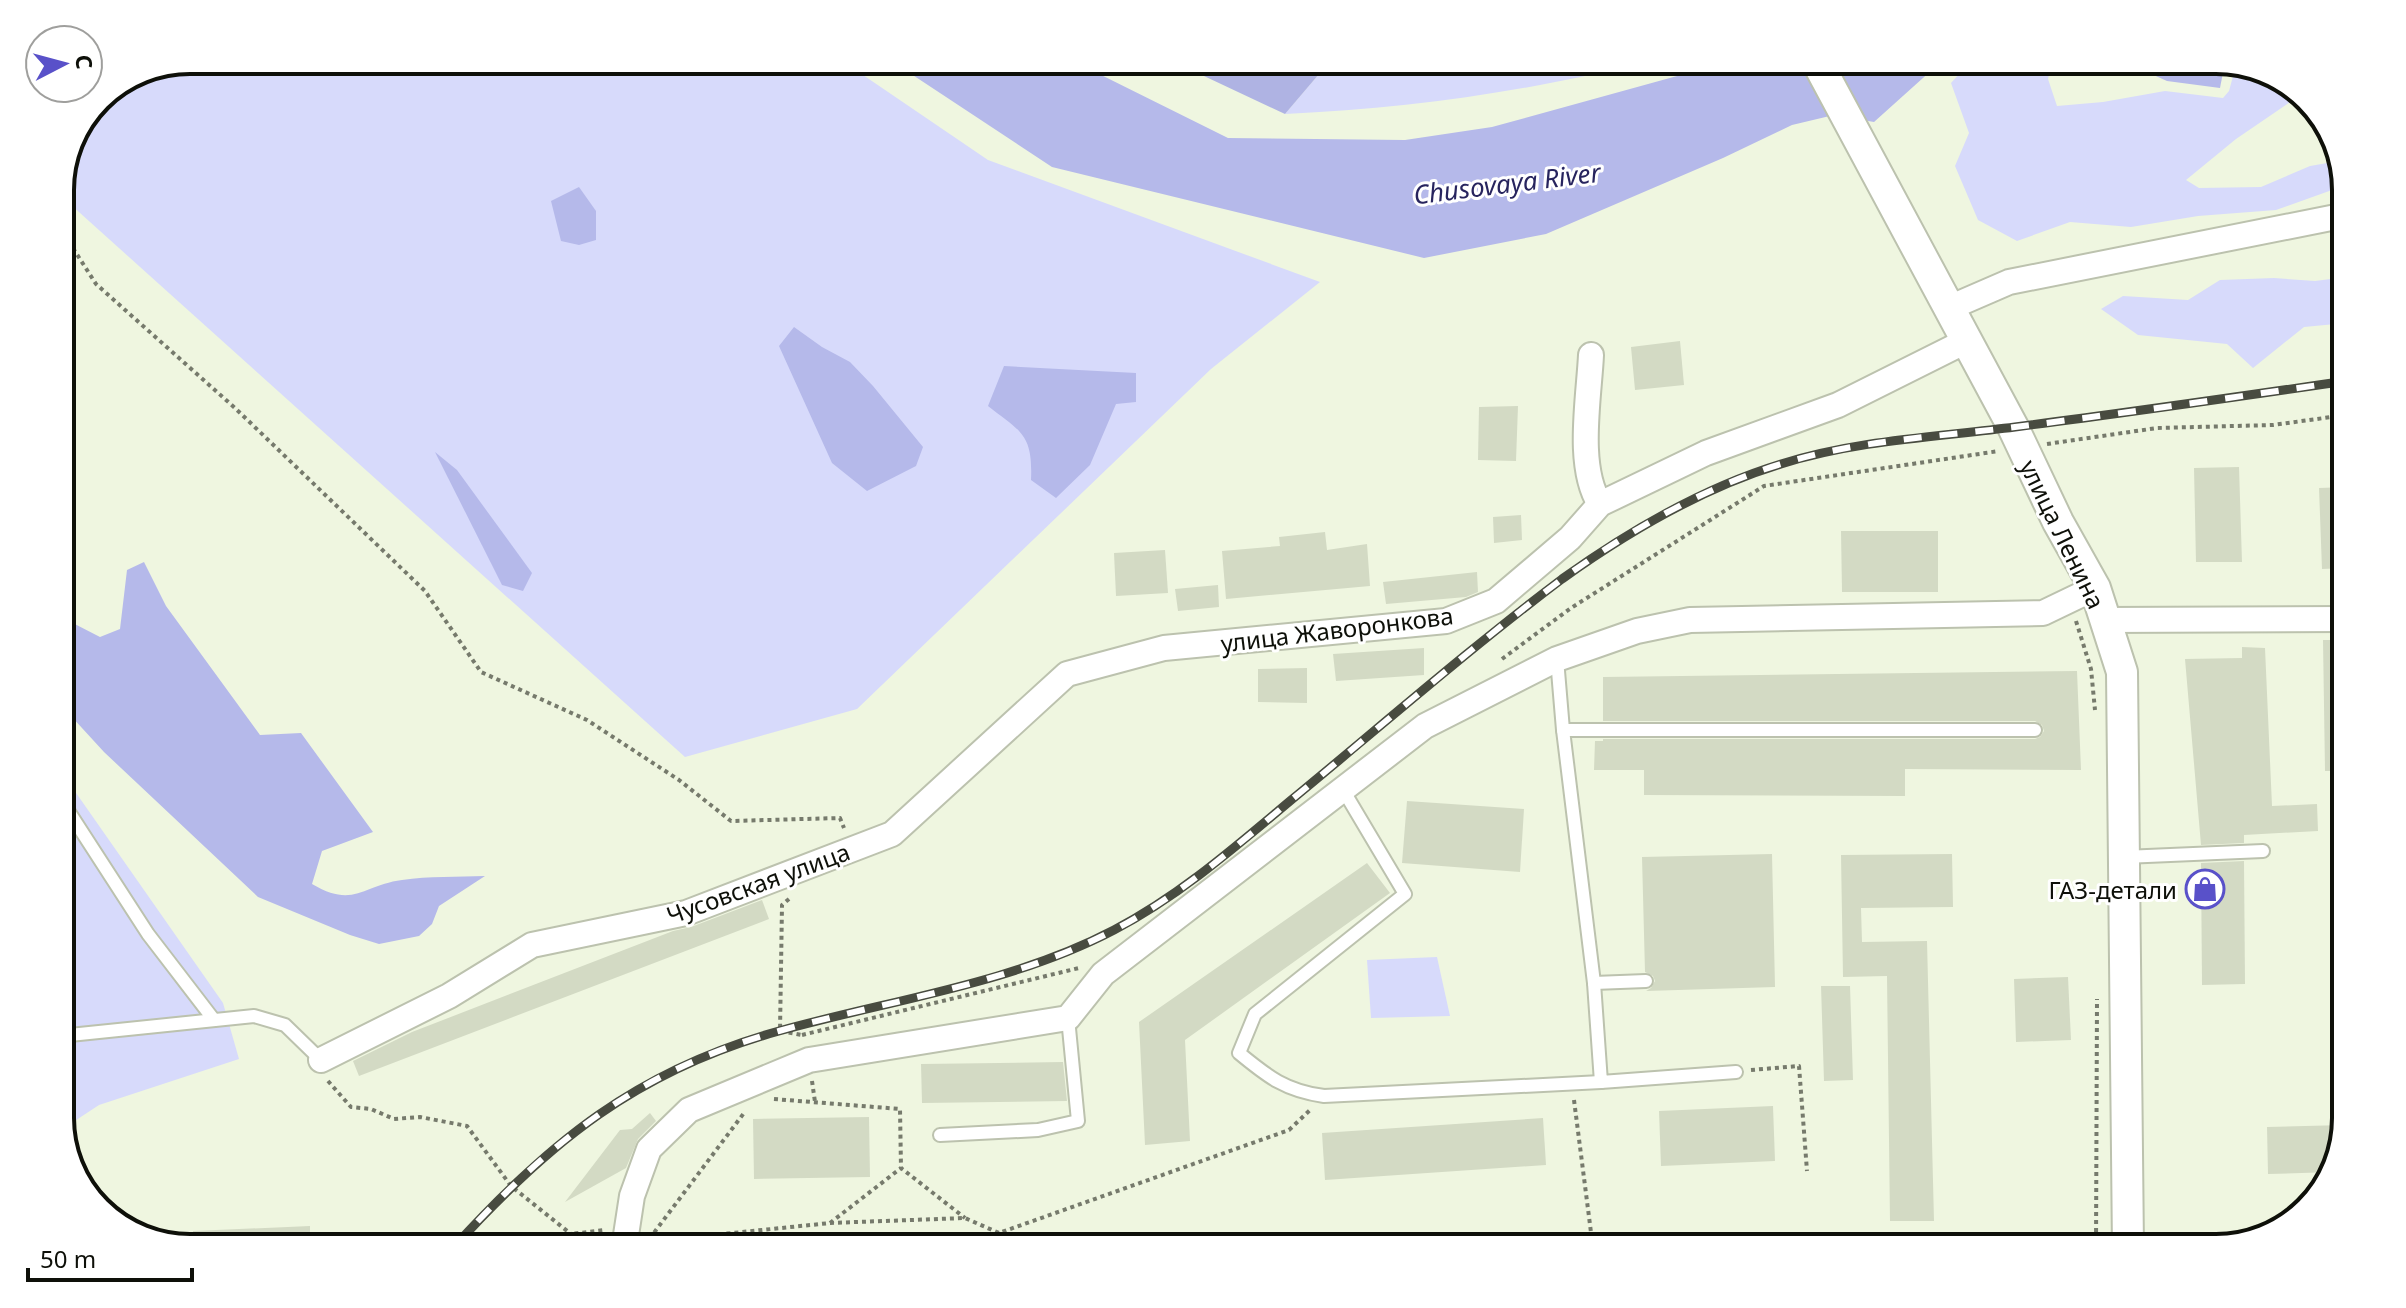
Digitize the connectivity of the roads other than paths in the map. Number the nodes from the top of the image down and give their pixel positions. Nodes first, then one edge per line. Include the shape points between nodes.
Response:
1 (1824, 74) edge
2 (2332, 218) edge
3 (1949, 308) junction
4 (1966, 341) junction
5 (1591, 355) dead end
6 (1600, 504) junction
7 (2082, 594) junction
8 (2332, 619) edge
9 (2105, 620) junction
10 (1557, 659) junction
11 (1067, 674) joint
12 (1563, 730) junction
13 (2035, 730) dead end
14 (1342, 788) junction
15 (74, 820) edge
16 (2263, 851) dead end
17 (2124, 857) junction
18 (1646, 981) dead end
19 (1594, 983) junction
20 (1068, 1018) junction
21 (214, 1020) junction
22 (74, 1035) edge
23 (321, 1060) joint
24 (1736, 1072) road end
25 (1601, 1082) junction
26 (940, 1135) dead end
27 (626, 1234) edge
28 (2128, 1234) edge

1 - 3 street, улица Ленина
2 - 3 street via 2024,278
3 - 4 street, улица Ленина
4 - 6 street, улица Жаворонкова via 1838,405 1706,453
4 - 7 street, улица Ленина
5 - 6 street via 1586,459 1591,490
6 - 11 street, улица Жаворонкова via 1570,538 1496,601 1446,621 1164,648
7 - 9 street, улица Ленина
7 - 10 street via 2043,613 1690,620 1637,631
8 - 9 street
9 - 17 street, улица Ленина via 2122,672
10 - 12 lane
10 - 14 street via 1425,726
11 - 23 street, Чусовская улица via 892,834 686,913 532,945 449,996
12 - 13 lane
12 - 19 lane
14 - 20 street via 1103,974
14 - 25 lane via 1405,894 1255,1014 1239,1053 1270,1079 1302,1094 1324,1096
15 - 21 lane via 148,934
16 - 17 lane
17 - 28 street, улица Ленина
18 - 19 lane
19 - 25 lane
20 - 26 lane via 1078,1121 1038,1130
20 - 27 street via 809,1060 689,1110 649,1149 632,1196
21 - 22 lane
21 - 23 lane via 254,1016 285,1025
24 - 25 lane

